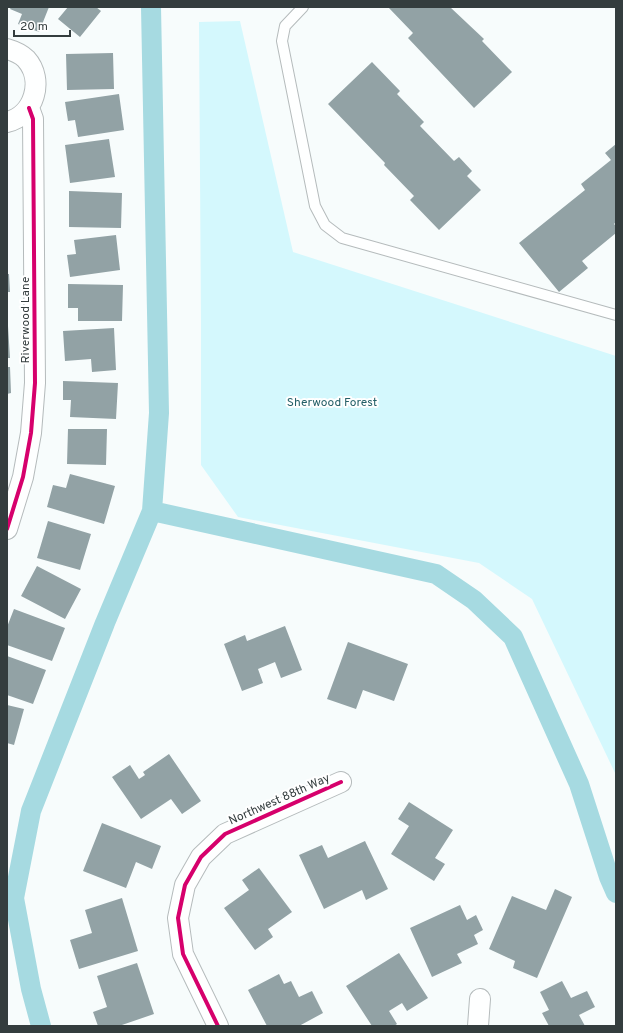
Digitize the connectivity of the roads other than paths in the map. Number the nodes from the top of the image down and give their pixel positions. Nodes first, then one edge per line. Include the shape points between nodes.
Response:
1 (303, 7) edge
2 (7, 49) edge
3 (29, 108) junction
4 (7, 122) edge
5 (614, 312) edge
6 (7, 529) edge
7 (341, 782) dead end
8 (480, 999) dead end
9 (218, 1026) edge
10 (478, 1026) edge

1 - 5 lane via 285,26 282,41 315,206 325,225 342,238
2 - 3 street, Riverwood Lane via 26,60 33,70 36,83
3 - 4 street via 20,117
3 - 6 street, Riverwood Lane via 33,119 35,383 31,433 23,477
7 - 9 street, Northwest 88th Way via 225,834 201,857 185,885 178,918 183,954
8 - 10 street

